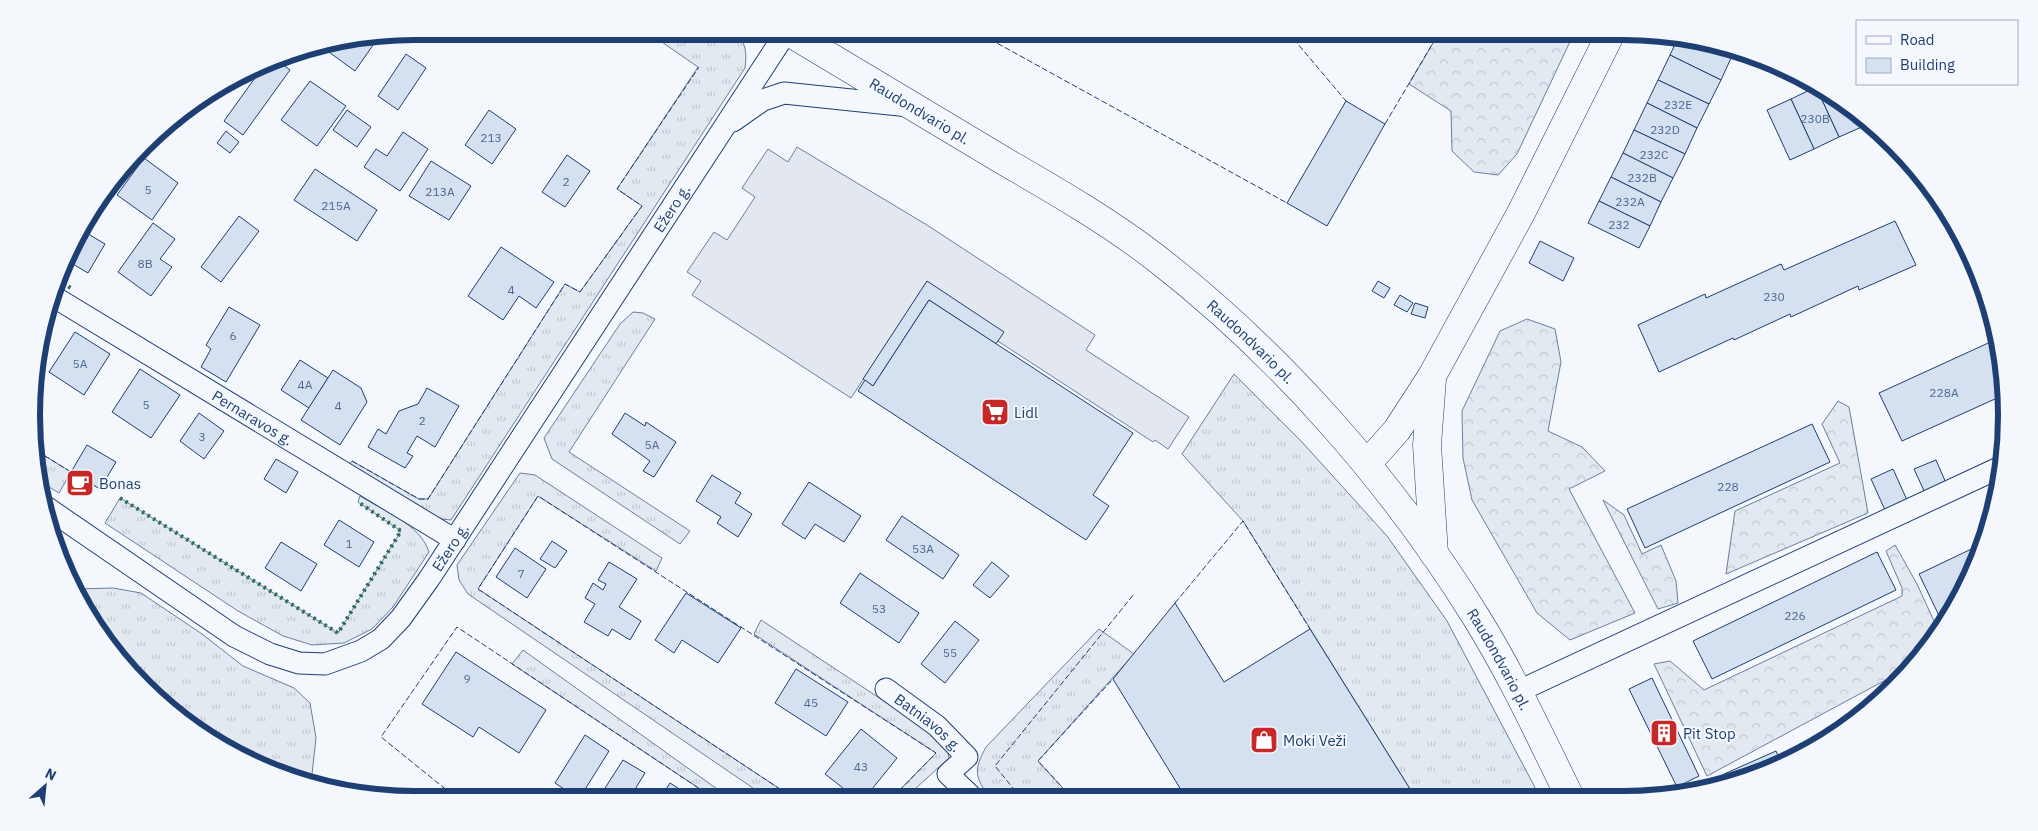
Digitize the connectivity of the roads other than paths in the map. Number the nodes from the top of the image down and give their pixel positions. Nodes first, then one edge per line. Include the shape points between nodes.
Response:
1 (781, 40) edge
2 (802, 40) edge
3 (1607, 40) edge
4 (915, 107) junction
5 (727, 126) junction
6 (59, 300) edge
7 (1432, 376) junction
8 (1366, 464) junction
9 (1994, 470) edge
10 (53, 512) edge
11 (455, 540) junction
12 (1434, 554) junction
13 (886, 689) dead end
14 (1519, 691) junction
15 (966, 791) edge
16 (1567, 791) edge

1 - 5 street, Ežero g.
2 - 4 main road, Raudondvario pl.
3 - 7 main road via 1521,212
4 - 5 street, Ežero g. via 784,93 763,100
4 - 8 main road, Raudondvario pl. via 1081,206 1155,257 1249,338
5 - 11 street, Ežero g.
6 - 11 street, Pernaravos g.
7 - 8 main road via 1397,430
7 - 12 main road via 1427,445
8 - 12 main road, Raudondvario pl.
9 - 14 street
10 - 11 street, Ežero g. via 234,636 270,654 299,663 325,664 361,651 382,639 401,618
12 - 14 main road, Raudondvario pl.
13 - 15 street, Batniavos g. via 937,726 967,757 948,774
14 - 16 main road, Raudondvario pl.

